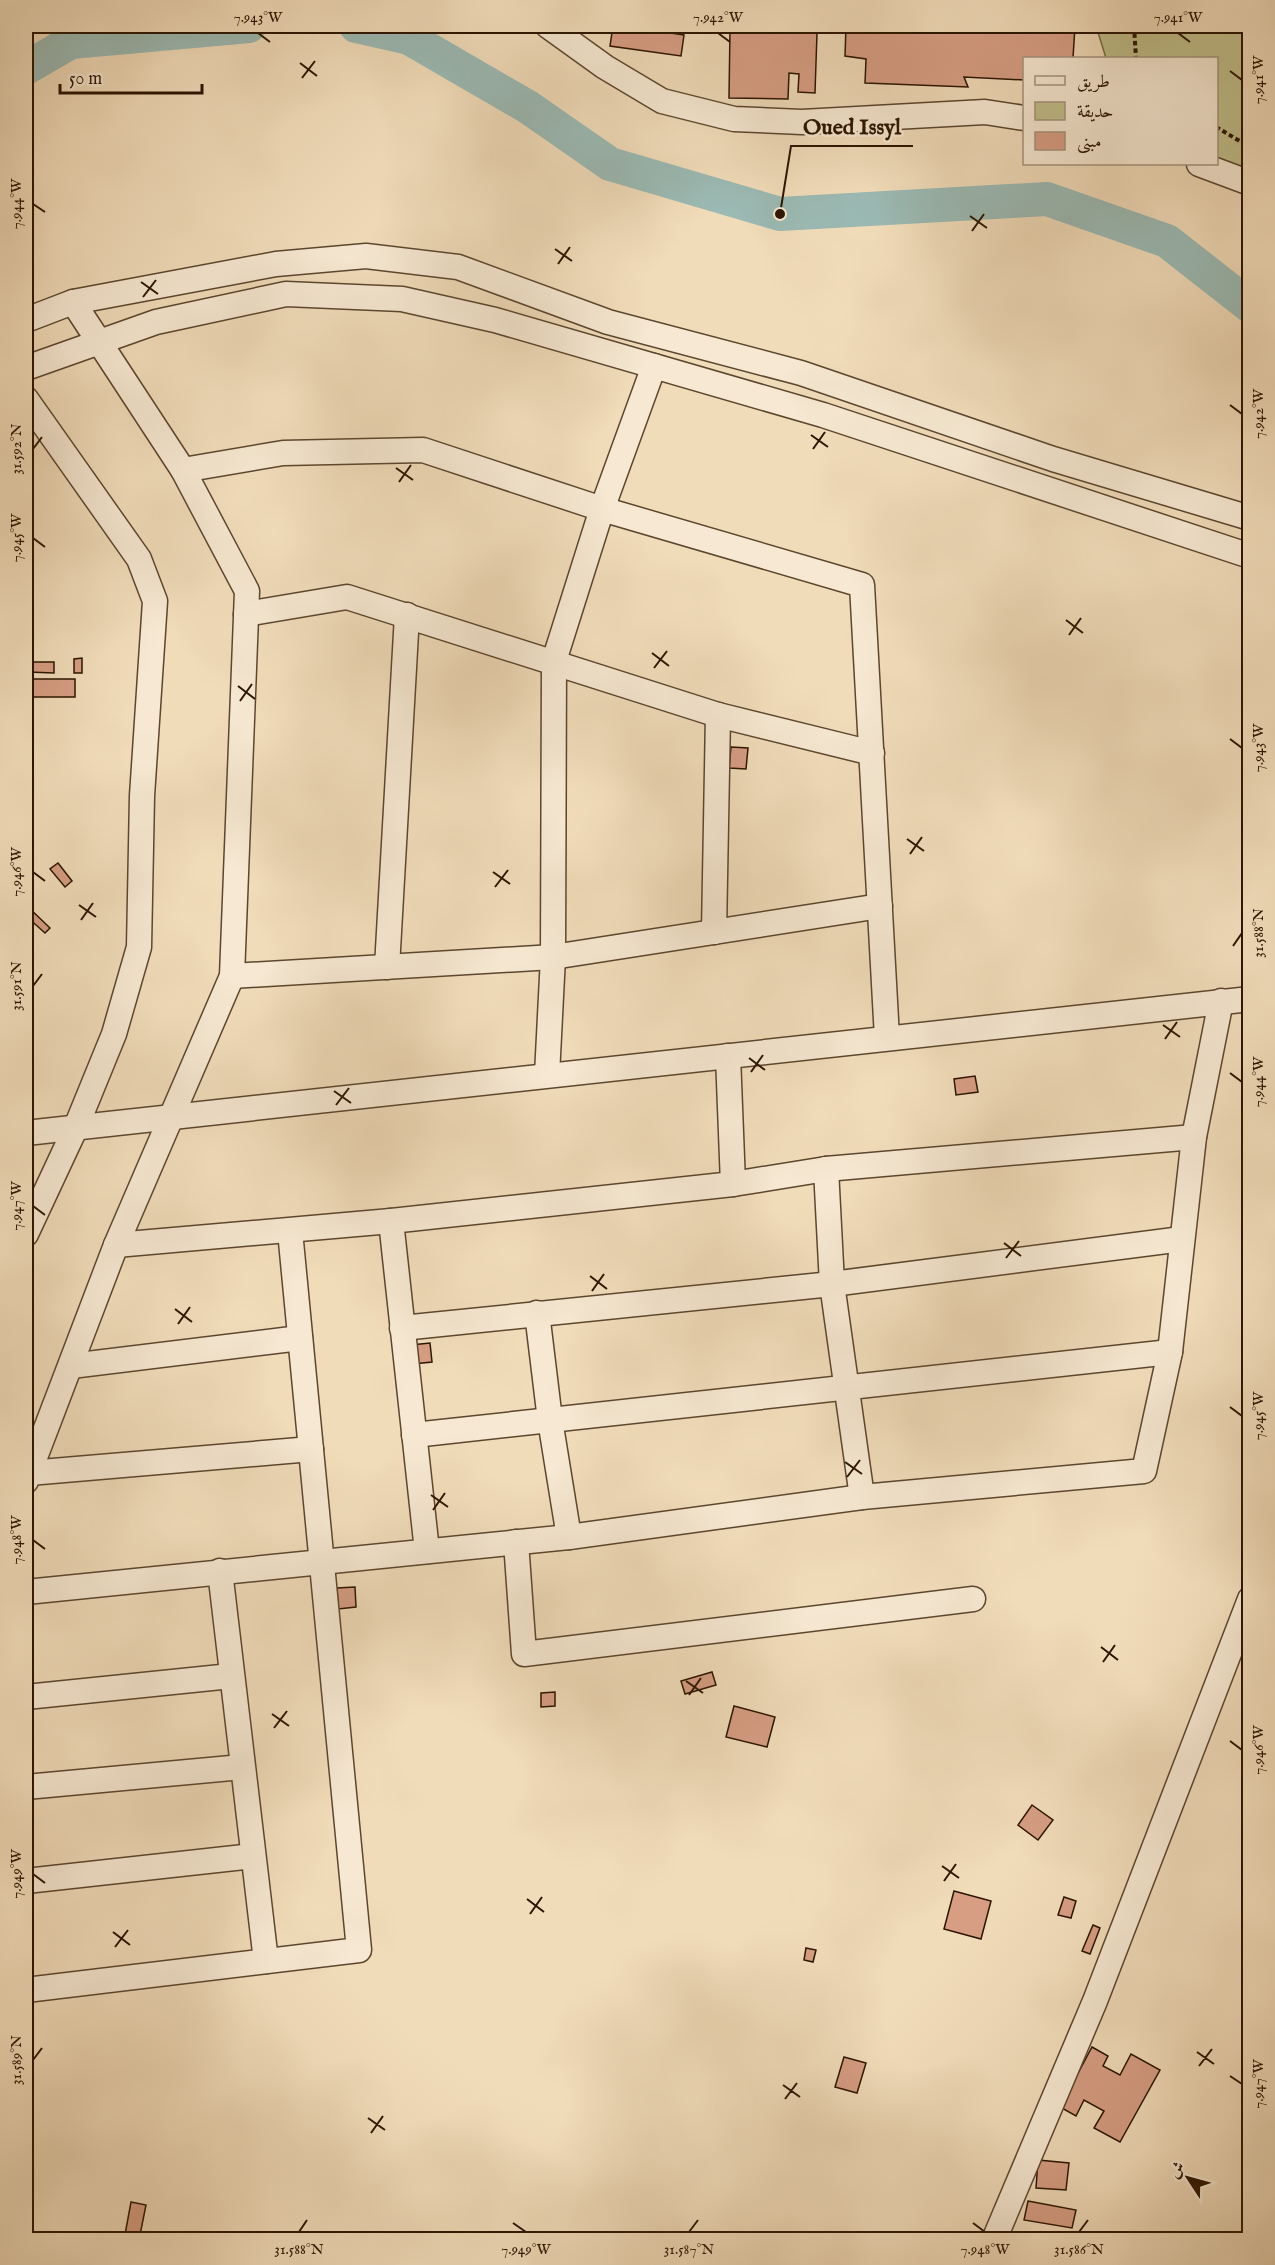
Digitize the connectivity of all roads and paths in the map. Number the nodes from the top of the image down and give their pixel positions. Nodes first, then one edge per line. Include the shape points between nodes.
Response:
1 (548, 26) edge
2 (1134, 26) edge
3 (1136, 57) edge
4 (1023, 118) edge
5 (1218, 127) edge
6 (1250, 147) edge
7 (1202, 165) edge
8 (1250, 183) edge
9 (73, 302) junction
10 (26, 320) edge
11 (101, 341) junction
12 (654, 366) junction
13 (26, 368) edge
14 (26, 399) edge
15 (183, 470) junction
16 (602, 509) junction
17 (1250, 518) edge
18 (1250, 556) edge
19 (246, 614) junction
20 (407, 615) junction
21 (554, 662) junction
22 (718, 715) junction
23 (872, 753) junction
24 (880, 906) junction
25 (714, 932) junction
26 (553, 957) junction
27 (387, 967) junction
28 (232, 976) junction
29 (1250, 999) edge
30 (1221, 1001) junction
31 (887, 1038) junction
32 (728, 1056) junction
33 (547, 1075) junction
34 (170, 1117) junction
35 (76, 1127) junction
36 (26, 1132) edge
37 (1194, 1137) junction
38 (826, 1169) junction
39 (734, 1184) junction
40 (391, 1221) junction
41 (290, 1231) junction
42 (26, 1234) edge
43 (1182, 1239) junction
44 (116, 1245) junction
45 (832, 1284) junction
46 (537, 1313) junction
47 (402, 1328) junction
48 (300, 1338) junction
49 (1170, 1352) junction
50 (71, 1366) junction
51 (848, 1387) junction
52 (550, 1420) junction
53 (414, 1435) junction
54 (311, 1449) junction
55 (27, 1477) edge
56 (862, 1497) junction
57 (569, 1537) junction
58 (516, 1542) junction
59 (427, 1551) junction
60 (322, 1561) junction
61 (220, 1571) junction
62 (26, 1592) edge
63 (973, 1599) dead end
64 (1250, 1599) edge
65 (231, 1676) junction
66 (26, 1697) edge
67 (242, 1767) junction
68 (26, 1787) edge
69 (253, 1856) junction
70 (26, 1881) edge
71 (266, 1961) junction
72 (26, 1990) edge
73 (994, 2240) edge

1 - 4 street via 662,101 734,120 802,122 985,112
2 - 3 path
5 - 6 path
7 - 8 street
9 - 10 street
9 - 11 street
9 - 17 street via 276,264 366,256 458,267 608,322 801,373 1053,459
11 - 12 street via 156,322 286,294 402,299 495,320
11 - 13 street
11 - 15 street
12 - 16 street
12 - 18 street via 823,415
14 - 35 street via 139,559 155,601 142,796 139,947 114,1034
15 - 16 street via 284,453 423,450
15 - 19 street via 247,591
16 - 21 street
16 - 23 street via 862,585
19 - 20 street via 347,597
19 - 28 street
20 - 21 street
20 - 27 street
21 - 22 street
21 - 26 street
22 - 23 street
22 - 25 street
23 - 24 street
24 - 25 street
24 - 31 street
25 - 26 street
26 - 27 street
26 - 33 street
27 - 28 street
28 - 34 street
29 - 30 street
30 - 31 street
30 - 37 street
31 - 32 street
32 - 33 street
32 - 39 street
33 - 34 street
34 - 35 street
34 - 44 street
35 - 36 street
35 - 42 street
37 - 38 street
37 - 43 street
38 - 39 street
38 - 45 street
39 - 40 street
40 - 41 street
40 - 47 street
41 - 44 street
41 - 48 street
43 - 45 street
43 - 49 street
44 - 50 street
45 - 46 street
45 - 51 street
46 - 47 street
46 - 52 street
47 - 53 street
48 - 50 street
48 - 54 street
49 - 51 street
49 - 56 street via 1144,1471
50 - 55 street
51 - 52 street
51 - 56 street
52 - 53 street
52 - 57 street
53 - 59 street
54 - 55 street
54 - 60 street
56 - 57 street
57 - 58 street
58 - 59 street
58 - 63 street via 524,1654
59 - 60 street
60 - 61 street
60 - 71 street via 359,1950
61 - 62 street
61 - 65 street
64 - 73 street via 1095,2001
65 - 66 street
65 - 67 street
67 - 68 street
67 - 69 street
69 - 70 street
69 - 71 street
71 - 72 street

